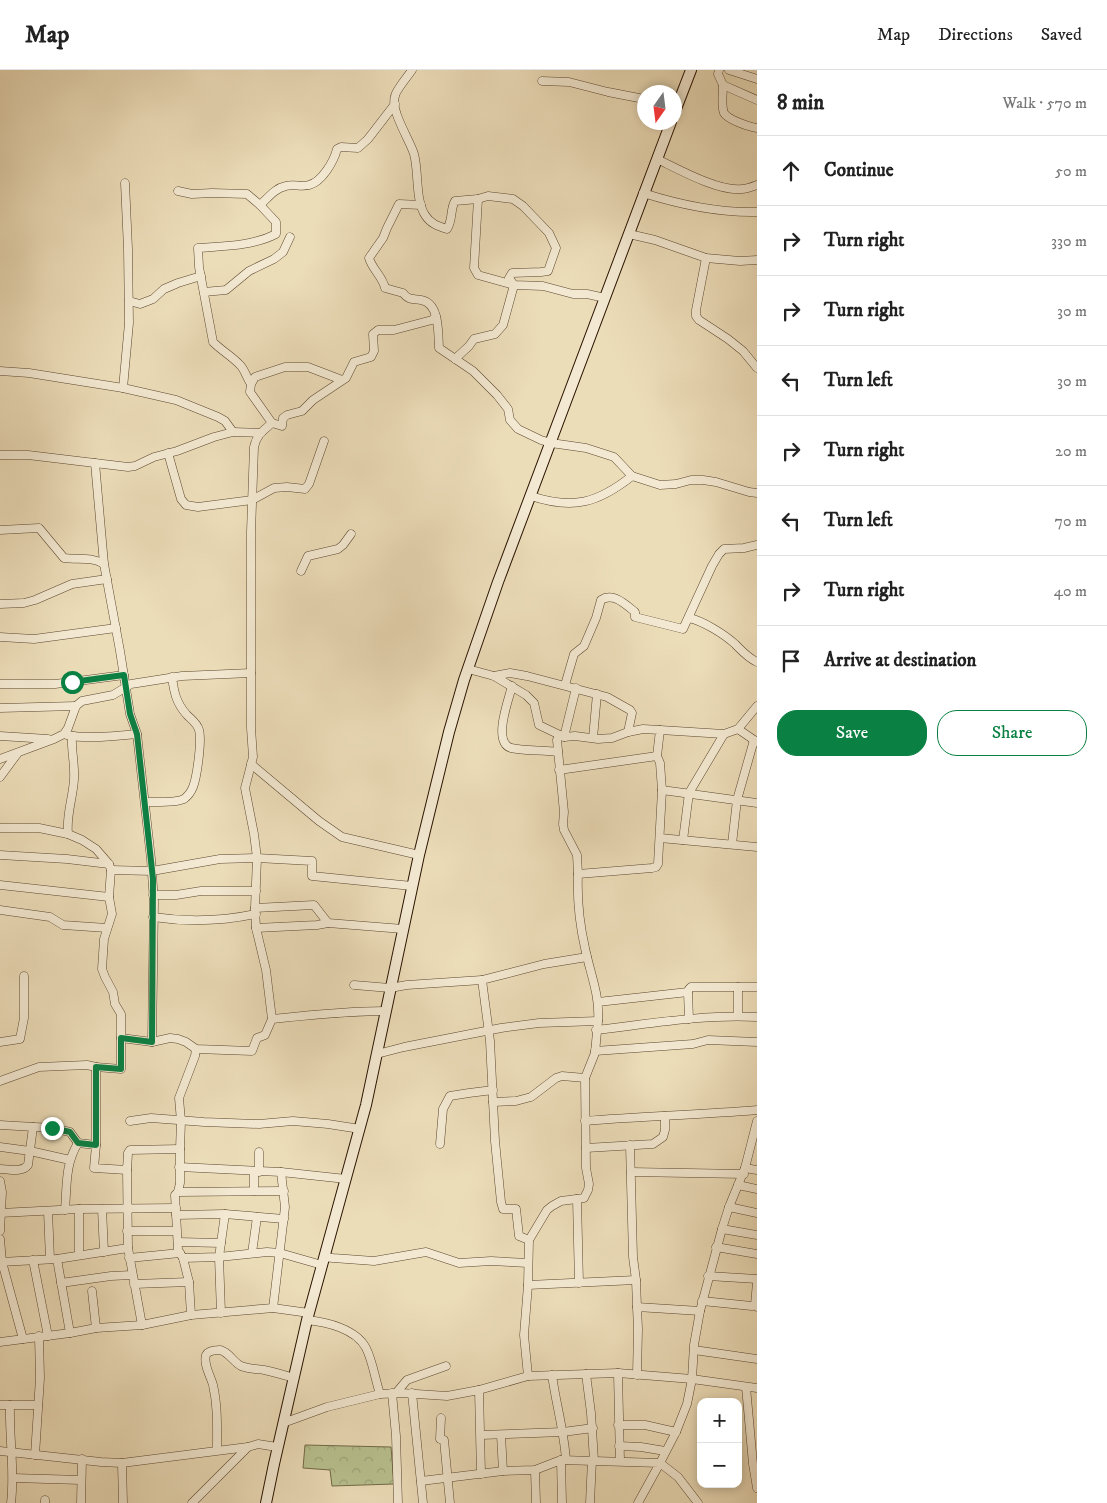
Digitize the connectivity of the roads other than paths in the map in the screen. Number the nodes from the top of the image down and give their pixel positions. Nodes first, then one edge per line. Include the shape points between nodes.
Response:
1 (412, 70) edge
2 (691, 70) edge
3 (719, 70) edge
4 (728, 70) edge
5 (757, 79) edge
6 (542, 81) dead end
7 (723, 86) junction
8 (682, 89) edge
9 (637, 98) edge
10 (757, 100) edge
11 (395, 104) junction
12 (757, 128) edge
13 (668, 130) edge
14 (657, 159) junction
15 (124, 183) dead end
16 (757, 185) edge
17 (178, 191) dead end
18 (643, 193) junction
19 (478, 199) junction
20 (260, 205) junction
21 (421, 206) junction
22 (757, 212) edge
23 (628, 234) junction
24 (290, 238) dead end
25 (706, 258) junction
26 (757, 260) edge
27 (201, 276) junction
28 (514, 285) junction
29 (204, 292) junction
30 (606, 298) junction
31 (129, 301) junction
32 (436, 317) junction
33 (455, 359) junction
34 (757, 368) edge
35 (0, 371) edge
36 (342, 380) junction
37 (251, 384) junction
38 (123, 388) junction
39 (272, 423) junction
40 (233, 432) junction
41 (261, 433) junction
42 (324, 441) dead end
43 (551, 443) junction
44 (168, 453) junction
45 (0, 455) edge
46 (95, 463) junction
47 (632, 476) junction
48 (757, 493) edge
49 (531, 496) junction
50 (252, 500) junction
51 (0, 530) edge
52 (351, 534) dead end
53 (757, 545) edge
54 (104, 564) junction
55 (301, 571) dead end
56 (107, 579) junction
57 (0, 604) edge
58 (689, 618) junction
59 (116, 628) junction
60 (0, 637) edge
61 (757, 662) edge
62 (468, 669) junction
63 (251, 673) junction
64 (124, 675) junction
65 (494, 676) junction
66 (172, 677) junction
67 (0, 684) edge
68 (565, 685) junction
69 (126, 686) junction
70 (512, 686) junction
71 (576, 688) junction
72 (597, 694) junction
73 (76, 706) junction
74 (757, 706) edge
75 (0, 708) edge
76 (738, 729) junction
77 (660, 730) junction
78 (628, 732) junction
79 (137, 734) junction
80 (724, 734) junction
81 (68, 735) junction
82 (0, 736) edge
83 (562, 736) junction
84 (593, 738) junction
85 (54, 739) junction
86 (756, 741) edge
87 (19, 752) junction
88 (558, 752) junction
89 (657, 756) junction
90 (0, 759) edge
91 (251, 764) junction
92 (559, 770) junction
93 (0, 777) edge
94 (662, 790) junction
95 (689, 793) junction
96 (737, 800) junction
97 (146, 802) junction
98 (757, 803) edge
99 (0, 828) edge
100 (68, 834) junction
101 (660, 838) junction
102 (683, 840) junction
103 (732, 844) junction
104 (757, 847) edge
105 (0, 855) edge
106 (419, 855) junction
107 (257, 858) junction
108 (110, 867) junction
109 (152, 871) junction
110 (578, 874) junction
111 (0, 884) edge
112 (412, 886) junction
113 (256, 891) junction
114 (153, 895) junction
115 (109, 897) junction
116 (0, 910) edge
117 (255, 911) junction
118 (153, 917) junction
119 (328, 923) junction
120 (107, 928) junction
121 (256, 928) junction
122 (403, 929) junction
123 (587, 957) junction
124 (24, 976) dead end
125 (482, 980) junction
126 (354, 986) dead end
127 (738, 987) junction
128 (757, 987) edge
129 (390, 988) junction
130 (688, 992) junction
131 (598, 1002) junction
132 (385, 1011) junction
133 (738, 1016) junction
134 (757, 1017) edge
135 (272, 1019) junction
136 (689, 1019) junction
137 (598, 1021) junction
138 (596, 1030) junction
139 (489, 1031) junction
140 (121, 1038) junction
141 (0, 1042) edge
142 (152, 1042) junction
143 (757, 1042) edge
144 (196, 1049) junction
145 (595, 1051) junction
146 (377, 1054) junction
147 (96, 1067) junction
148 (585, 1078) junction
149 (0, 1081) edge
150 (493, 1090) junction
151 (493, 1102) junction
152 (757, 1110) edge
153 (665, 1116) junction
154 (130, 1121) dead end
155 (181, 1121) junction
156 (585, 1121) junction
157 (757, 1123) edge
158 (0, 1125) edge
159 (33, 1127) junction
160 (360, 1129) junction
161 (78, 1143) junction
162 (440, 1144) dead end
163 (96, 1145) junction
164 (630, 1145) junction
165 (0, 1147) edge
166 (586, 1148) junction
167 (180, 1149) junction
168 (30, 1151) junction
169 (754, 1151) edge
170 (259, 1152) dead end
171 (70, 1160) junction
172 (179, 1167) junction
173 (0, 1169) edge
174 (127, 1170) junction
175 (757, 1170) edge
176 (744, 1171) junction
177 (256, 1172) junction
178 (281, 1172) junction
179 (631, 1172) junction
180 (346, 1179) junction
181 (0, 1181) edge
182 (738, 1185) junction
183 (757, 1189) edge
184 (254, 1191) junction
185 (284, 1191) junction
186 (178, 1192) junction
187 (578, 1199) junction
188 (729, 1207) junction
189 (127, 1208) junction
190 (78, 1209) junction
191 (102, 1209) junction
192 (66, 1210) junction
193 (48, 1211) junction
194 (176, 1211) junction
195 (1, 1213) edge
196 (757, 1213) edge
197 (225, 1214) junction
198 (257, 1217) junction
199 (284, 1219) junction
200 (722, 1229) junction
201 (0, 1231) edge
202 (127, 1231) junction
203 (176, 1231) junction
204 (757, 1235) edge
205 (0, 1239) edge
206 (529, 1240) junction
207 (178, 1242) junction
208 (221, 1243) junction
209 (716, 1247) junction
210 (128, 1248) junction
211 (104, 1252) junction
212 (252, 1253) junction
213 (280, 1253) junction
214 (757, 1254) edge
215 (79, 1255) junction
216 (182, 1256) junction
217 (219, 1257) junction
218 (129, 1258) junction
219 (53, 1259) junction
220 (33, 1260) junction
221 (323, 1261) junction
222 (1, 1262) edge
223 (528, 1263) junction
224 (132, 1275) junction
225 (708, 1276) junction
226 (636, 1280) junction
227 (757, 1281) edge
228 (190, 1282) junction
229 (61, 1283) junction
230 (579, 1283) junction
231 (134, 1284) junction
232 (528, 1286) junction
233 (92, 1291) dead end
234 (702, 1301) junction
235 (756, 1306) edge
236 (637, 1307) junction
237 (273, 1308) junction
238 (700, 1311) junction
239 (221, 1313) junction
240 (191, 1315) junction
241 (308, 1316) junction
242 (142, 1324) junction
243 (96, 1328) junction
244 (70, 1333) junction
245 (39, 1336) junction
246 (48, 1336) junction
247 (23, 1339) junction
248 (0, 1342) edge
249 (694, 1350) junction
250 (757, 1359) edge
251 (446, 1366) dead end
252 (618, 1373) junction
253 (586, 1374) junction
254 (552, 1375) junction
255 (637, 1375) junction
256 (528, 1376) junction
257 (294, 1378) junction
258 (692, 1379) junction
259 (746, 1387) junction
260 (757, 1388) edge
261 (479, 1390) junction
262 (394, 1393) junction
263 (412, 1393) junction
264 (380, 1394) junction
265 (0, 1405) edge
266 (10, 1405) junction
267 (38, 1405) junction
268 (441, 1418) dead end
269 (283, 1423) junction
270 (618, 1425) junction
271 (593, 1428) junction
272 (563, 1432) junction
273 (676, 1432) junction
274 (481, 1435) junction
275 (500, 1435) junction
276 (619, 1446) junction
277 (248, 1447) junction
278 (278, 1447) junction
279 (217, 1450) junction
280 (0, 1451) edge
281 (665, 1451) junction
282 (11, 1452) junction
283 (35, 1455) junction
284 (82, 1459) junction
285 (564, 1460) junction
286 (593, 1460) junction
287 (620, 1461) junction
288 (122, 1463) junction
289 (660, 1463) junction
290 (535, 1470) junction
291 (503, 1471) junction
292 (482, 1474) junction
293 (13, 1478) junction
294 (448, 1478) junction
295 (81, 1480) junction
296 (421, 1481) junction
297 (757, 1488) edge
298 (11, 1503) edge
299 (80, 1503) edge
300 (123, 1503) edge
301 (194, 1503) edge
302 (266, 1503) edge
303 (398, 1503) edge
304 (424, 1503) edge
305 (450, 1503) edge
306 (536, 1503) edge
307 (562, 1503) edge
308 (590, 1503) edge
309 (638, 1503) edge
310 (698, 1503) edge

1 - 11 street via 395,96
2 - 8 street
3 - 7 street
4 - 5 street
6 - 9 street via 569,82
7 - 10 street
7 - 12 street via 724,113 728,118
11 - 20 street via 358,148 337,149 326,172 310,185 286,186 276,190
11 - 21 street via 401,127 414,153
13 - 14 street
14 - 16 street via 725,188 741,190
14 - 18 street
15 - 31 street
17 - 20 street via 247,194
18 - 22 street via 678,204
18 - 23 street
19 - 21 street via 455,201 447,229 431,223
19 - 28 street via 475,273
19 - 28 street via 488,196 513,199 549,233 556,248 548,271 512,273 509,278
20 - 27 street via 276,222 276,234 251,242 198,248
21 - 32 street via 399,204 383,238 369,258 385,288 404,293 413,300 426,301
23 - 25 street
23 - 30 street
24 - 29 street via 274,259 249,271 226,290
25 - 26 street
25 - 34 street via 696,316 743,351
27 - 29 street
27 - 31 street via 164,289 153,299 140,304
28 - 30 street via 543,286
28 - 33 street via 503,325 495,334 474,339
29 - 37 street via 213,342 243,368
30 - 43 street
31 - 38 street
32 - 33 street via 439,348
32 - 36 street via 394,330 378,330 373,334 371,357 354,362 350,374
33 - 43 street via 497,394 518,429
35 - 38 street
36 - 37 street via 300,366 265,373 255,377
36 - 39 street via 302,411 283,418 282,426
37 - 39 street via 250,392
38 - 40 street via 176,400 218,416
39 - 41 street
40 - 41 street
40 - 44 street
41 - 50 street via 254,447
42 - 50 street via 305,489 274,488
43 - 47 street via 586,448 614,457
43 - 49 street
44 - 46 street via 132,467
44 - 50 street via 181,499 186,505 198,507
45 - 46 street
46 - 54 street
47 - 48 street via 660,485 704,480
47 - 49 street via 620,486 588,502 558,503
49 - 62 street
50 - 63 street
51 - 54 street via 39,528 64,558 88,558
52 - 55 street via 338,549 308,556
53 - 58 street via 724,550 719,554
54 - 56 street
56 - 57 street via 72,584 24,603
56 - 59 street
58 - 61 street via 704,623
58 - 68 street via 683,629 635,617 635,612 614,598 600,600 584,646 574,654
59 - 60 street via 34,639
59 - 64 street
62 - 65 street
62 - 106 street
63 - 66 street
63 - 91 street
64 - 67 street via 55,684
64 - 69 street
65 - 68 street via 510,673
65 - 70 street
66 - 69 street
66 - 97 street via 175,696 200,735 194,786 188,796 180,800
68 - 71 street
69 - 73 street via 113,695 82,701
69 - 79 street
70 - 83 street via 534,703 539,725
70 - 88 street via 501,732 502,741 509,747
71 - 72 street
71 - 83 street
72 - 78 street via 630,710
72 - 84 street
73 - 75 street
73 - 81 street
74 - 76 street
76 - 80 street
76 - 86 street
77 - 78 street
77 - 80 street
77 - 89 street
78 - 84 street via 612,738
79 - 81 street
79 - 97 street
80 - 95 street
81 - 85 street
81 - 100 street via 74,778
82 - 85 street
83 - 84 street
83 - 88 street via 557,740
85 - 87 street
86 - 96 street
87 - 90 street
87 - 93 street
88 - 92 street
89 - 92 street
89 - 94 street
91 - 106 street via 342,837
91 - 107 street via 245,788
92 - 110 street via 564,812 562,824 577,855
94 - 95 street
94 - 101 street
95 - 96 street
95 - 102 street
96 - 98 street
96 - 103 street
97 - 109 street
99 - 100 street via 39,828
100 - 108 street via 96,849
101 - 102 street
101 - 110 street via 656,867
102 - 103 street
103 - 104 street
105 - 108 street via 67,859
106 - 112 street
107 - 109 street via 220,859
107 - 112 street via 312,861 312,876
107 - 113 street
108 - 109 street
108 - 115 street
109 - 114 street
110 - 123 street
111 - 115 street
112 - 122 street
113 - 114 street
113 - 117 street
114 - 118 street
115 - 120 street via 112,914
116 - 120 street via 50,916 63,925
117 - 118 street via 236,918
117 - 119 street via 314,906
117 - 121 street
118 - 142 street
119 - 121 street
119 - 122 street
120 - 140 street via 102,969 121,1014
121 - 135 street via 266,970
122 - 129 street
123 - 125 street
123 - 131 street
124 - 141 street via 24,1018 20,1039
125 - 129 street
125 - 139 street
126 - 129 street
127 - 128 street
127 - 130 street via 691,987
127 - 133 street
129 - 132 street
130 - 131 street
130 - 136 street
131 - 137 street
132 - 135 street
132 - 146 street
133 - 134 street
133 - 136 street
135 - 144 street via 265,1035 257,1038 252,1051
136 - 138 street
137 - 138 street
137 - 139 street via 539,1023
138 - 145 street
139 - 146 street
139 - 150 street
140 - 142 street
140 - 147 street via 121,1069
142 - 144 street via 178,1039
143 - 145 street via 708,1040 693,1044
144 - 155 street via 179,1098
145 - 148 street
146 - 160 street
147 - 149 street via 39,1067
147 - 163 street
148 - 151 street via 562,1076 531,1097
148 - 156 street
150 - 151 street
150 - 162 street via 450,1096 443,1109
151 - 206 street via 503,1209 516,1209 520,1236
152 - 153 street
153 - 156 street
153 - 164 street via 665,1130 659,1141
154 - 155 street via 151,1118
155 - 160 street via 259,1124 293,1121
155 - 167 street
156 - 166 street
157 - 169 street
158 - 159 street
159 - 161 street via 70,1132
159 - 168 street
160 - 180 street
161 - 163 street
161 - 171 street
163 - 174 street via 94,1168
164 - 166 street
164 - 179 street
165 - 168 street
166 - 187 street via 588,1190 584,1198
167 - 172 street
167 - 174 street via 130,1150
168 - 171 street
168 - 173 street via 26,1168
169 - 176 street
170 - 177 street
171 - 192 street
172 - 177 street
172 - 186 street
174 - 189 street
175 - 176 street
176 - 179 street
176 - 182 street
177 - 178 street
177 - 184 street
178 - 180 street
178 - 185 street
179 - 226 street
180 - 221 street
181 - 195 street
182 - 183 street
182 - 188 street
184 - 185 street
184 - 186 street
185 - 199 street
186 - 194 street via 175,1195
187 - 206 street via 561,1201 547,1210
187 - 230 street
188 - 196 street
188 - 200 street
189 - 191 street
189 - 194 street
189 - 202 street
190 - 191 street
190 - 192 street
190 - 215 street
191 - 211 street
192 - 193 street
193 - 195 street
193 - 219 street
194 - 197 street
194 - 203 street
195 - 201 street
197 - 198 street
197 - 208 street
198 - 199 street
198 - 212 street
199 - 213 street
200 - 204 street
200 - 209 street
202 - 203 street
202 - 210 street
203 - 207 street
205 - 222 street
206 - 223 street
207 - 208 street
207 - 216 street
208 - 217 street
209 - 214 street
209 - 225 street
210 - 211 street
210 - 218 street
211 - 215 street
212 - 213 street
212 - 217 street
213 - 221 street
213 - 237 street
215 - 219 street
216 - 217 street
216 - 218 street
216 - 228 street
217 - 239 street
218 - 224 street
219 - 220 street
219 - 229 street
220 - 222 street
220 - 246 street
221 - 223 street via 333,1258 374,1261 426,1252 459,1263
221 - 241 street
222 - 247 street
223 - 232 street
224 - 229 street
224 - 231 street
225 - 227 street
225 - 234 street
226 - 230 street
226 - 236 street
227 - 235 street
228 - 231 street
228 - 240 street
229 - 244 street
230 - 232 street
231 - 242 street
232 - 256 street via 524,1335
233 - 243 street
234 - 235 street
234 - 238 street
236 - 238 street
236 - 255 street
237 - 239 street
237 - 241 street
238 - 249 street
239 - 240 street
240 - 242 street
241 - 257 street
241 - 264 street via 357,1338 365,1347
242 - 243 street
243 - 244 street
244 - 246 street
245 - 246 street
245 - 247 street
245 - 267 street
247 - 248 street
249 - 250 street
249 - 258 street
251 - 262 street via 407,1380
252 - 253 street
252 - 255 street
252 - 270 street
253 - 254 street
253 - 271 street
254 - 256 street
254 - 272 street
255 - 258 street
256 - 261 street
257 - 269 street
257 - 279 street via 243,1367 218,1350 208,1353 207,1366 217,1412
258 - 259 street
258 - 273 street
259 - 260 street
259 - 297 street
261 - 263 street via 447,1396
261 - 274 street
262 - 263 street
262 - 264 street
262 - 303 street
263 - 296 street
264 - 269 street via 309,1412
265 - 266 street
266 - 267 street
266 - 282 street
267 - 283 street
268 - 294 street via 440,1439 444,1440
269 - 278 street
270 - 273 street via 645,1425
270 - 276 street
271 - 272 street
271 - 286 street
272 - 275 street
272 - 285 street
273 - 281 street
274 - 275 street
274 - 292 street
275 - 291 street
276 - 281 street
276 - 287 street
277 - 278 street via 258,1444
277 - 279 street
277 - 301 street
278 - 302 street
279 - 288 street
280 - 282 street
281 - 289 street
282 - 283 street
282 - 293 street
283 - 284 street
284 - 288 street
284 - 295 street
285 - 286 street
285 - 290 street
285 - 307 street
286 - 287 street
286 - 308 street
287 - 289 street
288 - 300 street
289 - 309 street
289 - 310 street via 678,1477
290 - 291 street
290 - 306 street
291 - 292 street
292 - 294 street
293 - 295 street
293 - 298 street
294 - 296 street
294 - 305 street
295 - 299 street
296 - 304 street

